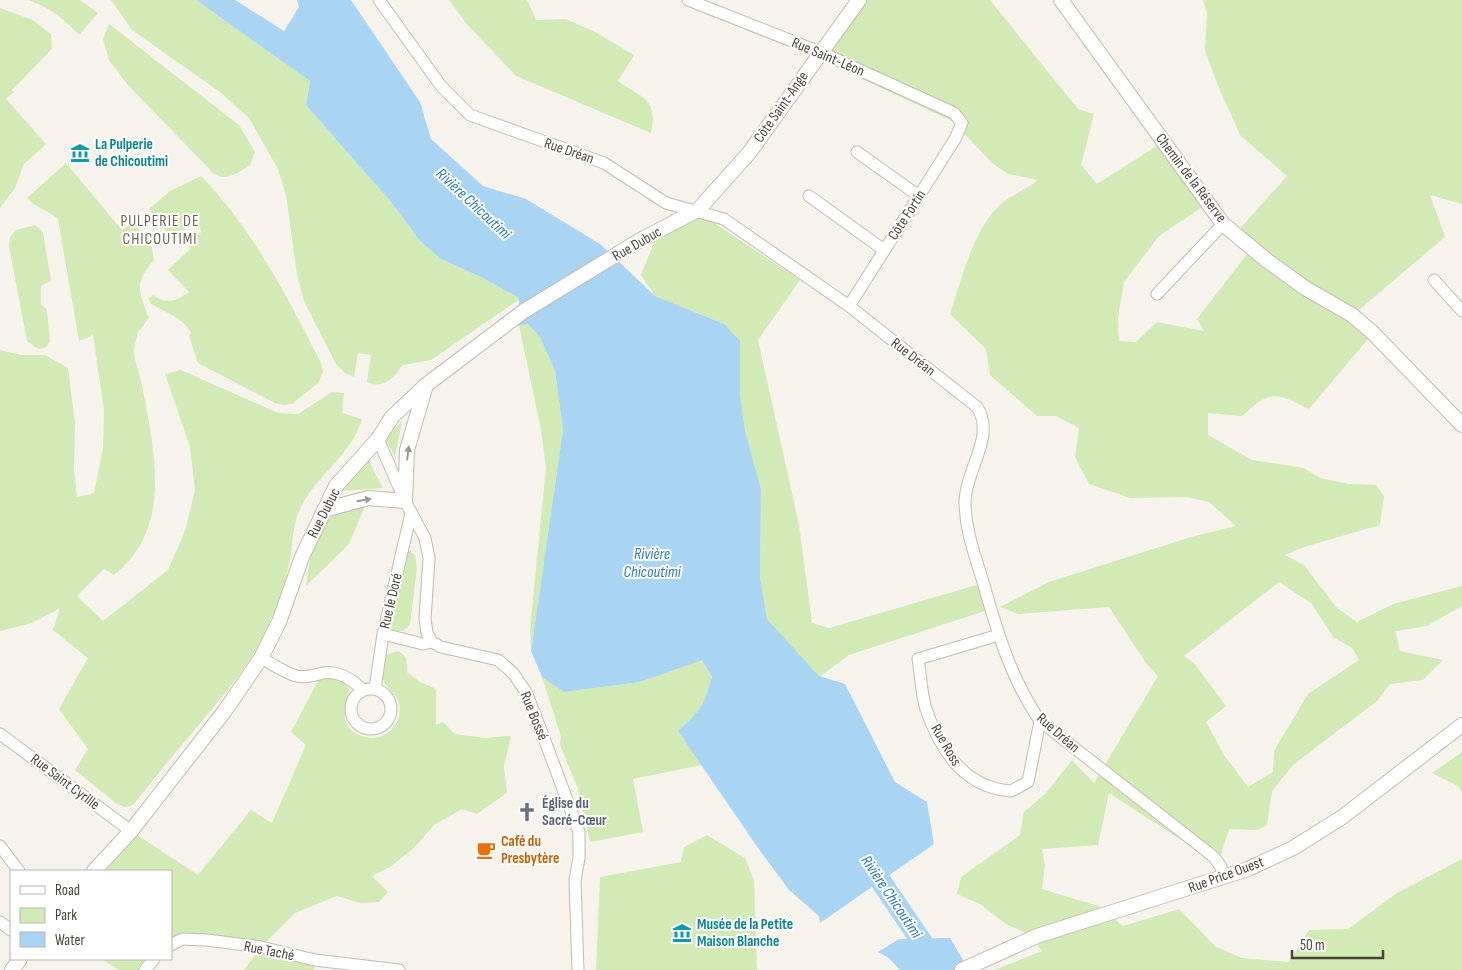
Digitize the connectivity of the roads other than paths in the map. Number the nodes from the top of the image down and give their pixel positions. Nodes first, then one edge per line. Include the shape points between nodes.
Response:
1 (379, 0) edge
2 (688, 0) edge
3 (859, 0) edge
4 (1061, 0) edge
5 (820, 52) junction
6 (962, 123) joint
7 (857, 152) dead end
8 (809, 196) dead end
9 (920, 196) junction
10 (698, 210) junction
11 (1224, 224) junction
12 (884, 250) junction
13 (1434, 280) dead end
14 (1157, 294) dead end
15 (849, 306) junction
16 (1462, 311) edge
17 (426, 385) junction
18 (1462, 425) edge
19 (378, 439) junction
20 (408, 507) junction
21 (324, 510) junction
22 (383, 634) junction
23 (992, 637) dead end
24 (432, 642) junction
25 (261, 658) junction
26 (1040, 721) junction
27 (1462, 725) edge
28 (0, 734) edge
29 (130, 831) junction
30 (0, 846) edge
31 (17, 870) edge
32 (95, 870) edge
33 (1224, 877) junction
34 (172, 945) edge
35 (153, 960) edge
36 (315, 965) edge
37 (145, 970) edge
38 (399, 970) edge
39 (578, 970) edge
40 (962, 970) edge

1 - 10 street, Rue Dréan via 441,86 470,115 604,163 666,203
2 - 5 street, Rue Saint-Léon
3 - 5 street, Côte Saint-Ange
4 - 11 street, Chemin de la Réserve
5 - 6 street, Rue Saint-Léon via 954,113
5 - 10 street, Côte Saint-Ange via 749,153
6 - 9 street, Côte Fortin
7 - 9 street
8 - 12 street
9 - 12 street, Côte Fortin
10 - 15 street, Rue Dréan via 724,219
10 - 17 street, Rue Dubuc via 524,311
11 - 14 street
11 - 18 street, Chemin de la Réserve via 1265,260 1352,315
12 - 15 street, Côte Fortin
13 - 16 street
15 - 26 street, Rue Dréan via 977,407 983,416 984,429 965,498 966,526 1004,650 1023,696
17 - 19 street, Rue Dubuc via 392,417
20 -> 17 street via 407,450
19 - 20 street
19 - 21 street, Rue Dubuc via 336,486
21 -> 20 street via 368,498
20 - 22 street, Rue le Doré
20 - 24 street via 425,538 429,558 425,619
21 - 25 street, Rue Dubuc
22 - 24 street, Rue Bossé via 423,644
22 - 25 street, Rue le Doré via 369,690 338,673 296,676
23 - 26 street, Rue Ross via 918,660 926,707 938,738 961,771 983,786 1011,791 1028,782
24 - 39 street, Rue Bossé via 498,660 513,672 526,692 579,832 575,880
25 - 29 street, Rue Dubuc via 224,712
26 - 33 street, Rue Dréan via 1214,857
27 - 33 street, Rue Price Ouest via 1342,818 1293,848
28 - 29 street, Rue Saint Cyrille
29 - 32 street, Rue Dubuc
30 - 31 street
33 - 40 street, Rue Price Ouest via 1037,936
34 - 36 street, Rue Taché via 182,939 207,940 261,948
35 - 37 street
36 - 38 street, Rue Taché

